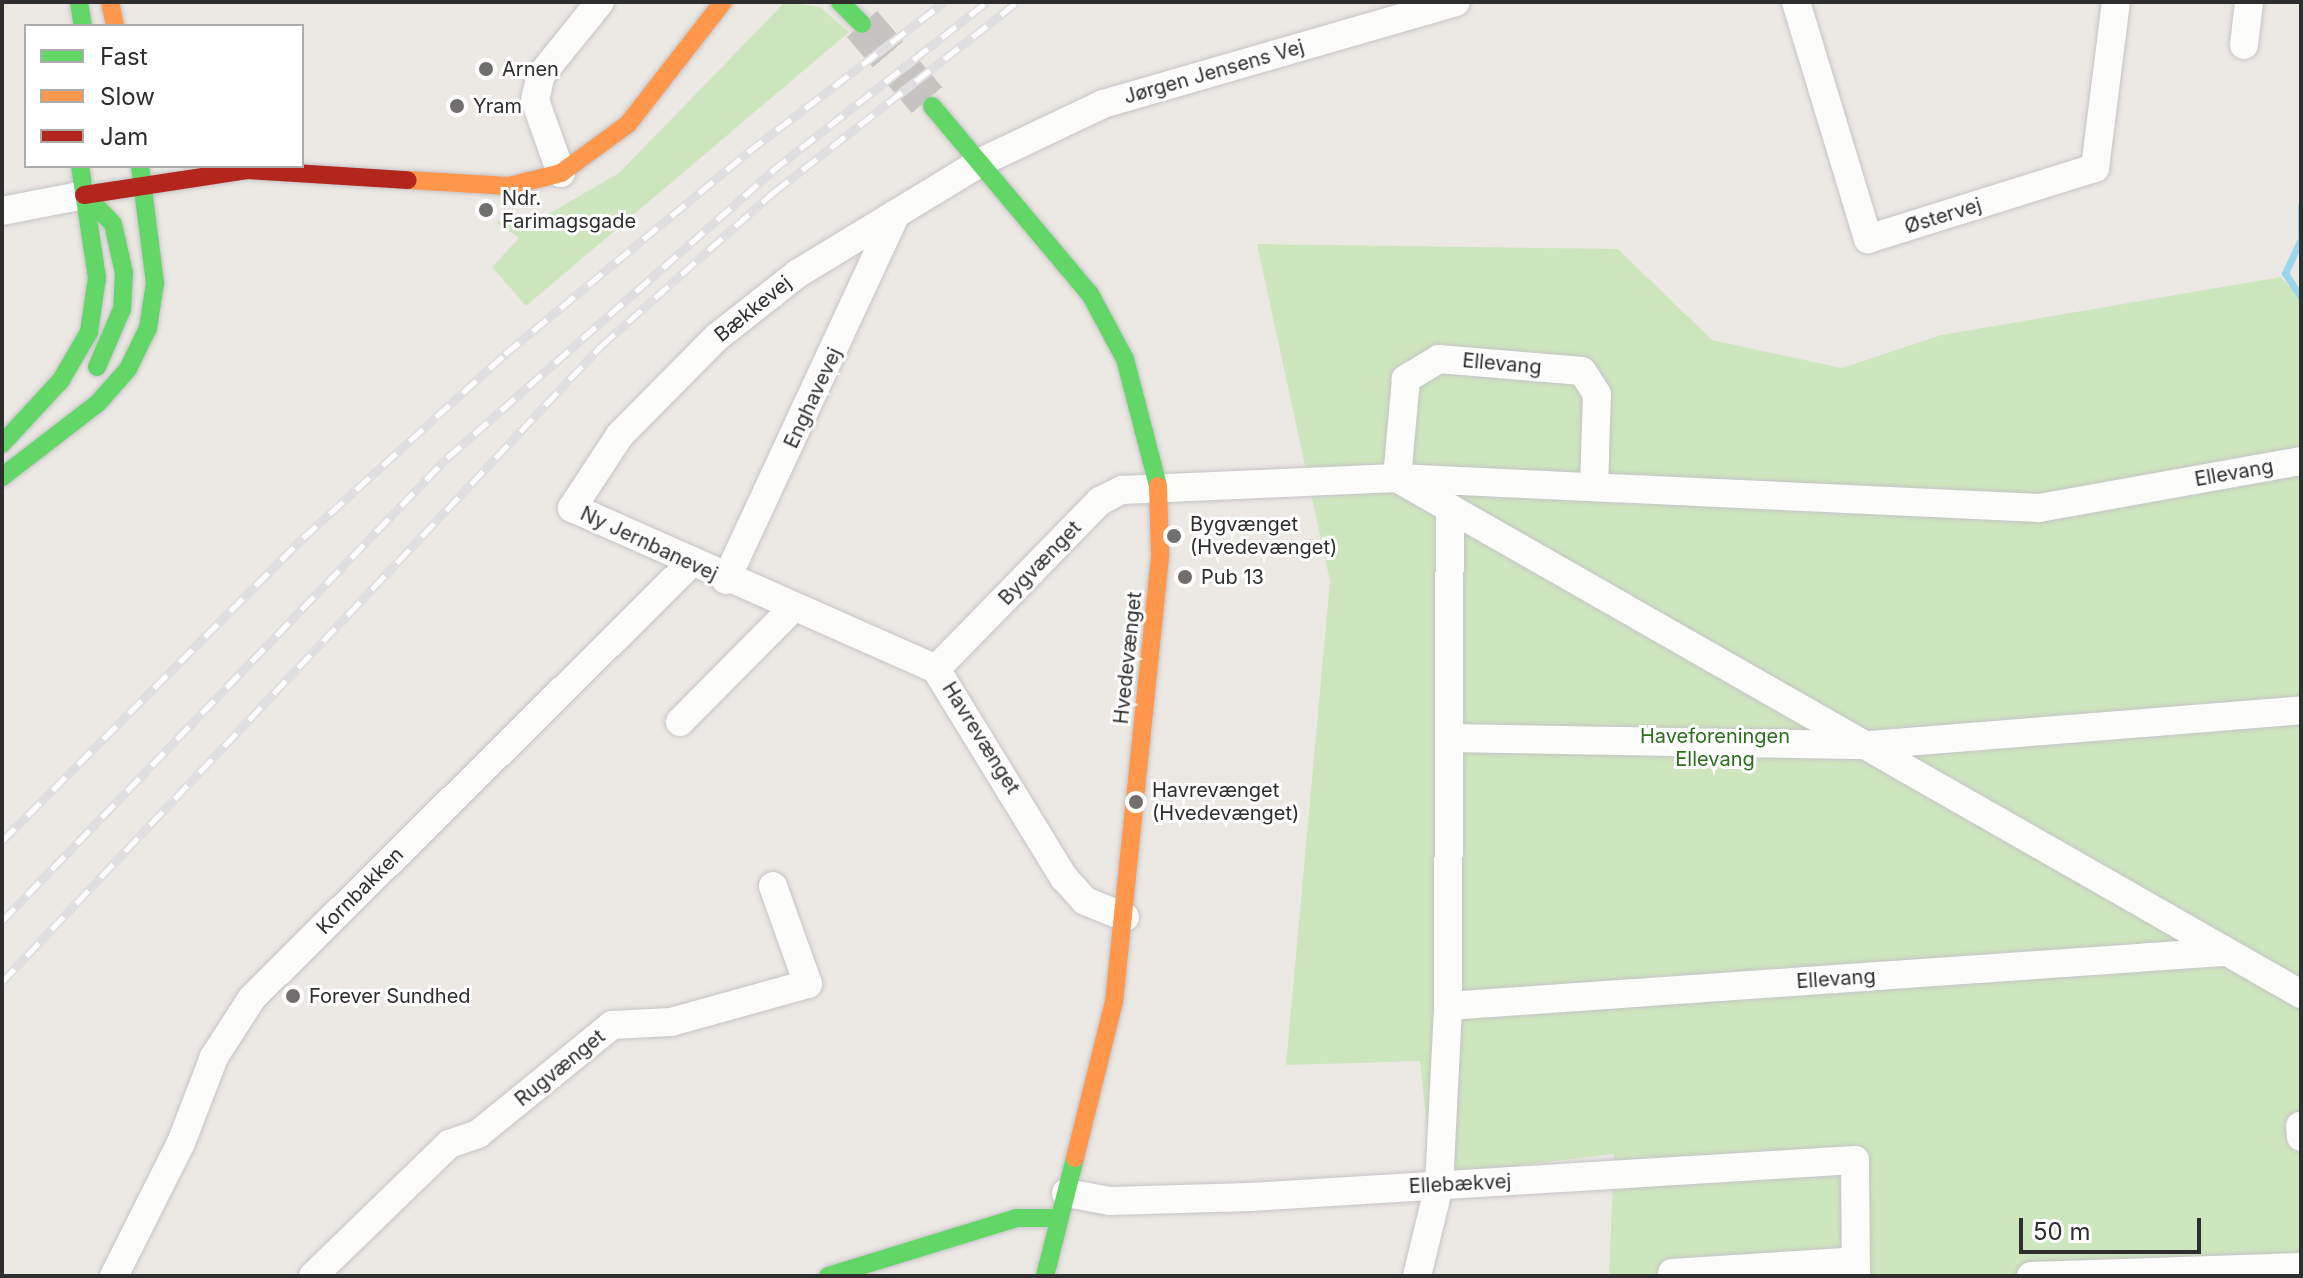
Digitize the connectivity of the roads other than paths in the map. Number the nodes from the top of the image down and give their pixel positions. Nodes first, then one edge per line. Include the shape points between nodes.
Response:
1 (61, 2) edge
2 (79, 2) edge
3 (110, 2) edge
4 (600, 2) edge
5 (723, 2) edge
6 (840, 2) edge
7 (1456, 2) edge
8 (1796, 2) edge
9 (2116, 2) edge
10 (2249, 2) edge
11 (64, 24) edge
12 (83, 24) edge
13 (115, 24) edge
14 (862, 24) tunnel mouth
15 (2244, 45) dead end
16 (932, 106) tunnel mouth
17 (981, 162) junction
18 (80, 168) edge
19 (118, 168) edge
20 (140, 168) edge
21 (561, 173) junction
22 (143, 187) junction
23 (84, 195) junction
24 (2, 211) edge
25 (896, 214) junction
26 (2, 444) edge
27 (36, 453) junction
28 (2301, 461) edge
29 (2, 477) edge
30 (1397, 478) junction
31 (1158, 485) junction
32 (1594, 487) junction
33 (572, 508) joint
34 (1450, 508) junction
35 (689, 565) junction
36 (726, 580) junction
37 (793, 608) junction
38 (936, 669) junction
39 (2301, 710) edge
40 (680, 722) dead end
41 (1449, 738) junction
42 (1870, 745) junction
43 (773, 886) dead end
44 (1125, 917) junction
45 (2223, 952) junction
46 (2301, 994) edge
47 (1448, 1006) junction
48 (2300, 1126) edge
49 (2301, 1137) edge
50 (1439, 1186) junction
51 (1062, 1206) junction
52 (2301, 1267) edge
53 (1856, 1268) edge
54 (1672, 1273) dead end
55 (114, 1276) edge
56 (313, 1276) edge
57 (828, 1276) edge
58 (1045, 1276) edge
59 (1417, 1276) edge
60 (2031, 1276) edge

1 - 11 street
2 - 12 street
3 - 13 street
4 - 21 street via 541,75 535,100
5 - 21 street via 628,124
6 - 14 street
7 - 17 street, Jørgen Jensens Vej via 1103,104
8 - 9 street, Østervej via 1868,239 2095,168
10 - 15 street
16 - 17 street, Hvedevænget
17 - 25 street, Bækkevej
17 - 31 street, Hvedevænget via 1090,294 1125,359
18 - 23 street
19 - 22 street
20 - 22 street
21 - 22 street via 509,186 247,170
22 - 23 street
22 - 27 street via 155,283 148,328 128,369 98,403
23 - 24 street
23 - 26 street via 97,278 89,332 61,380
23 - 27 street via 113,224 121,244 122,309 100,363
25 - 33 street, Bækkevej via 797,274 717,337 620,435
25 - 36 street, Enghavevej
27 - 29 street
28 - 32 street, Ellevang via 2039,508
30 - 31 street, Ellevang
30 - 32 street, Ellevang
30 - 32 street, Ellevang via 1406,379 1439,359 1582,371 1593,379
30 - 34 street
31 - 38 street, Bygvænget via 1100,501
31 - 44 street, Hvedevænget via 1160,554
33 - 35 street, Ny Jernbanevej
34 - 41 street
34 - 42 street
35 - 36 street, Ny Jernbanevej
35 - 55 street, Kornbakken via 252,998 214,1057 181,1143
36 - 37 street, Havrevænget
37 - 38 street, Havrevænget
37 - 40 street
38 - 44 street, Havrevænget via 960,697 1064,878 1085,901
39 - 42 street
41 - 42 street
41 - 47 street
42 - 45 street
43 - 56 street, Rugvænget via 808,984 671,1022 612,1025 478,1134 449,1144
44 - 51 street, Hvedevænget via 1114,1002
45 - 46 street
45 - 47 street, Ellevang
47 - 50 street
48 - 49 street
50 - 51 street, Ellebækvej
50 - 53 street, Ellebækvej via 1855,1160
50 - 59 street
51 - 57 street
51 - 58 street, Hvedevænget
52 - 60 street
53 - 54 street

